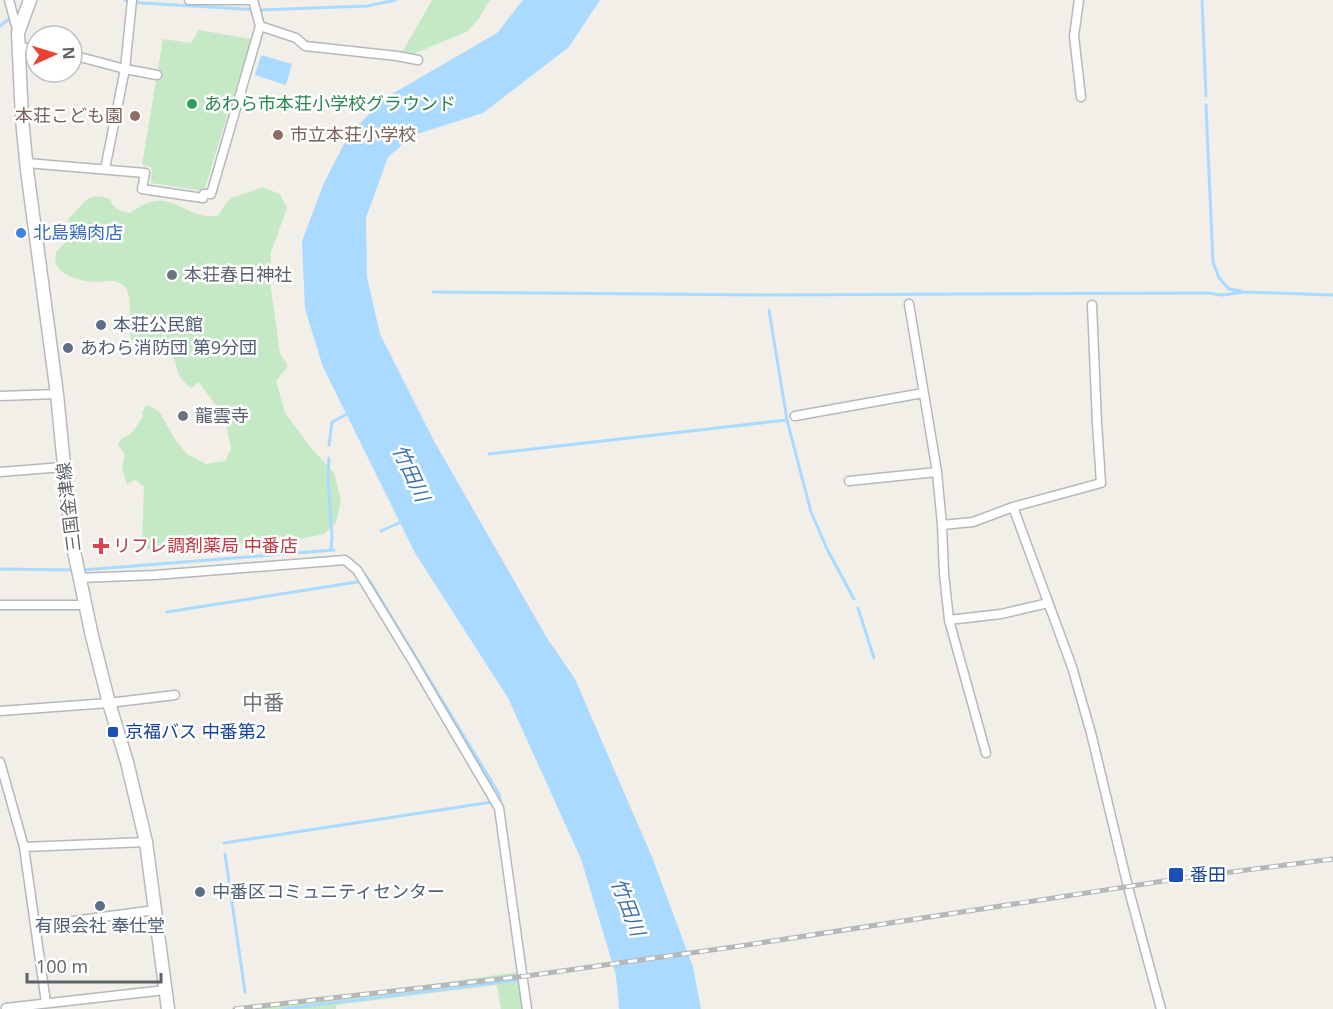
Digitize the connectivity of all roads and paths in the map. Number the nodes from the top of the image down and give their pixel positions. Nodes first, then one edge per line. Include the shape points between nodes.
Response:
1 (30, 0) edge
2 (132, 0) edge
3 (189, 0) edge
4 (1079, 0) edge
5 (12, 1) edge
6 (260, 26) junction
7 (18, 33) junction
8 (18, 47) junction
9 (24, 48) edge
10 (84, 57) edge
11 (418, 60) dead end
12 (125, 69) junction
13 (157, 75) dead end
14 (1081, 97) dead end
15 (27, 163) junction
16 (105, 169) junction
17 (909, 304) dead end
18 (1092, 305) dead end
19 (57, 393) junction
20 (923, 393) junction
21 (0, 396) edge
22 (795, 416) dead end
23 (63, 467) junction
24 (0, 472) edge
25 (937, 472) junction
26 (849, 482) dead end
27 (1013, 507) junction
28 (942, 525) junction
29 (78, 572) junction
30 (1048, 603) junction
31 (0, 605) edge
32 (84, 605) junction
33 (949, 620) junction
34 (175, 695) dead end
35 (109, 703) junction
36 (0, 711) edge
37 (986, 753) dead end
38 (0, 762) edge
39 (146, 842) junction
40 (24, 847) junction
41 (155, 910) junction
42 (35, 926) junction
43 (165, 990) junction
44 (46, 1003) junction
45 (6, 1008) edge
46 (168, 1009) edge
47 (527, 1009) edge
48 (1161, 1009) edge

1 - 7 main road, 三国金津線
2 - 12 street
3 - 6 street via 253,0
4 - 14 street via 1074,36
5 - 7 street
6 - 11 street via 296,38 304,46
6 - 16 street via 211,194 204,194 203,198 142,189 145,173
7 - 8 main road, 三国金津線
8 - 9 street
8 - 15 main road, 三国金津線
10 - 12 street
12 - 13 street
12 - 16 street
15 - 16 street
15 - 19 main road, 三国金津線
17 - 20 street
18 - 27 street via 1101,483
19 - 21 street
19 - 23 main road, 三国金津線
20 - 22 street
20 - 25 street
23 - 24 street
23 - 29 main road, 三国金津線
25 - 26 street
25 - 28 street
27 - 28 street via 974,522
27 - 30 street
28 - 33 street
29 - 32 main road, 三国金津線
29 - 47 street via 154,575 345,560 357,570 499,808
30 - 33 street
30 - 48 street via 1091,733
31 - 32 street
32 - 35 main road, 三国金津線
33 - 37 street
34 - 35 street
35 - 36 street
35 - 39 main road, 三国金津線
38 - 40 street
39 - 40 street
39 - 41 main road, 三国金津線
40 - 42 street
41 - 42 street
41 - 43 main road, 三国金津線
42 - 44 street
43 - 44 street
43 - 46 main road, 三国金津線
44 - 45 street

